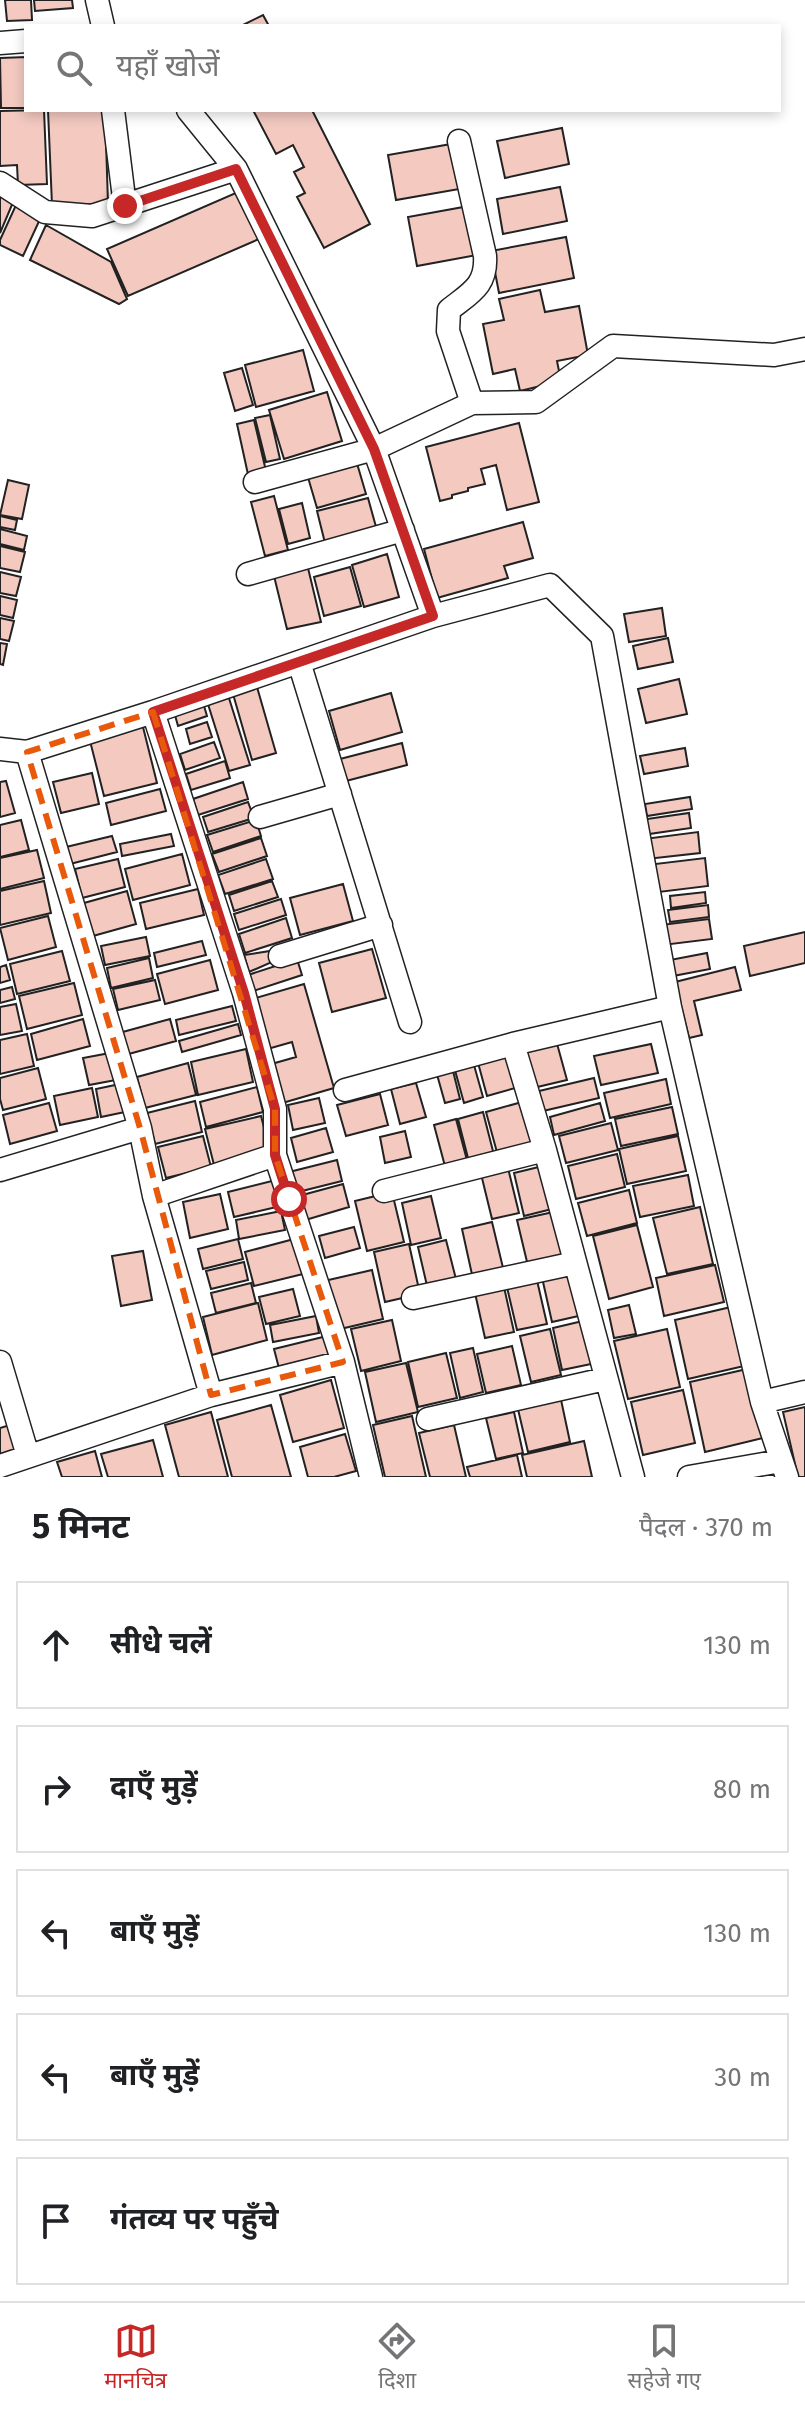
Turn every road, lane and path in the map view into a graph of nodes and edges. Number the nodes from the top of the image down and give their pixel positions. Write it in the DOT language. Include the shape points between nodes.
graph roads {
  1 [pos="97,0"];
  2 [pos="103,24"];
  3 [pos="24,41"];
  4 [pos="0,43"];
  5 [pos="113,112"];
  6 [pos="190,112"];
  7 [pos="459,141"];
  8 [pos="236,169"];
  9 [pos="0,183"];
  10 [pos="125,206"];
  11 [pos="805,349"];
  12 [pos="472,403"];
  13 [pos="374,449"];
  14 [pos="255,482"];
  15 [pos="403,530"];
  16 [pos="248,574"];
  17 [pos="433,616"];
  18 [pos="299,662"];
  19 [pos="153,712"];
  20 [pos="0,749"];
  21 [pos="27,752"];
  22 [pos="340,794"];
  23 [pos="260,817"];
  24 [pos="381,925"];
  25 [pos="280,956"];
  26 [pos="670,1007"];
  27 [pos="410,1022"];
  28 [pos="513,1044"];
  29 [pos="345,1090"];
  30 [pos="140,1128"];
  31 [pos="545,1150"];
  32 [pos="275,1155"];
  33 [pos="2,1163"];
  34 [pos="384,1191"];
  35 [pos="154,1196"];
  36 [pos="575,1263"];
  37 [pos="413,1298"];
  38 [pos="0,1362"];
  39 [pos="343,1362"];
  40 [pos="605,1379"];
  41 [pos="805,1392"];
  42 [pos="211,1395"];
  43 [pos="762,1402"];
  44 [pos="428,1419"];
  45 [pos="28,1456"];
  46 [pos="0,1466"];
  47 [pos="784,1469"];
  48 [pos="371,1477"];
  49 [pos="633,1477"];
  50 [pos="689,1477"];
  1 -- 2 [label="street"];
  3 -- 4 [label="street"];
  5 -- 10 [label="street"];
  6 -- 8 [label="street"];
  7 -- 12 [label="street" via="486,271 478,286 449,310 448,331"];
  8 -- 10 [label="street"];
  8 -- 13 [label="street"];
  9 -- 10 [label="street" via="45,212 92,216"];
  11 -- 12 [label="street" via="774,355 613,346 536,402"];
  12 -- 13 [label="street"];
  13 -- 14 [label="street"];
  13 -- 15 [label="street"];
  15 -- 16 [label="street"];
  15 -- 17 [label="street"];
  17 -- 18 [label="street"];
  17 -- 26 [label="street" via="550,585 602,636"];
  18 -- 19 [label="street"];
  18 -- 22 [label="street"];
  19 -- 21 [label="street"];
  19 -- 32 [label="street" via="244,993 275,1109"];
  20 -- 21 [label="street"];
  21 -- 30 [label="street"];
  22 -- 23 [label="street"];
  22 -- 24 [label="street"];
  24 -- 25 [label="street"];
  24 -- 27 [label="street"];
  26 -- 28 [label="street"];
  26 -- 43 [label="street"];
  28 -- 29 [label="street"];
  28 -- 31 [label="street"];
  30 -- 33 [label="street"];
  30 -- 35 [label="street"];
  31 -- 34 [label="street"];
  31 -- 36 [label="street"];
  32 -- 35 [label="street"];
  32 -- 39 [label="street"];
  35 -- 42 [label="street"];
  36 -- 37 [label="street"];
  36 -- 40 [label="street"];
  38 -- 45 [label="street"];
  39 -- 42 [label="street"];
  39 -- 48 [label="street"];
  40 -- 44 [label="street"];
  40 -- 49 [label="street"];
  41 -- 43 [label="street"];
  42 -- 45 [label="street"];
  43 -- 47 [label="street"];
  45 -- 46 [label="street"];
  47 -- 50 [label="street"];
}
